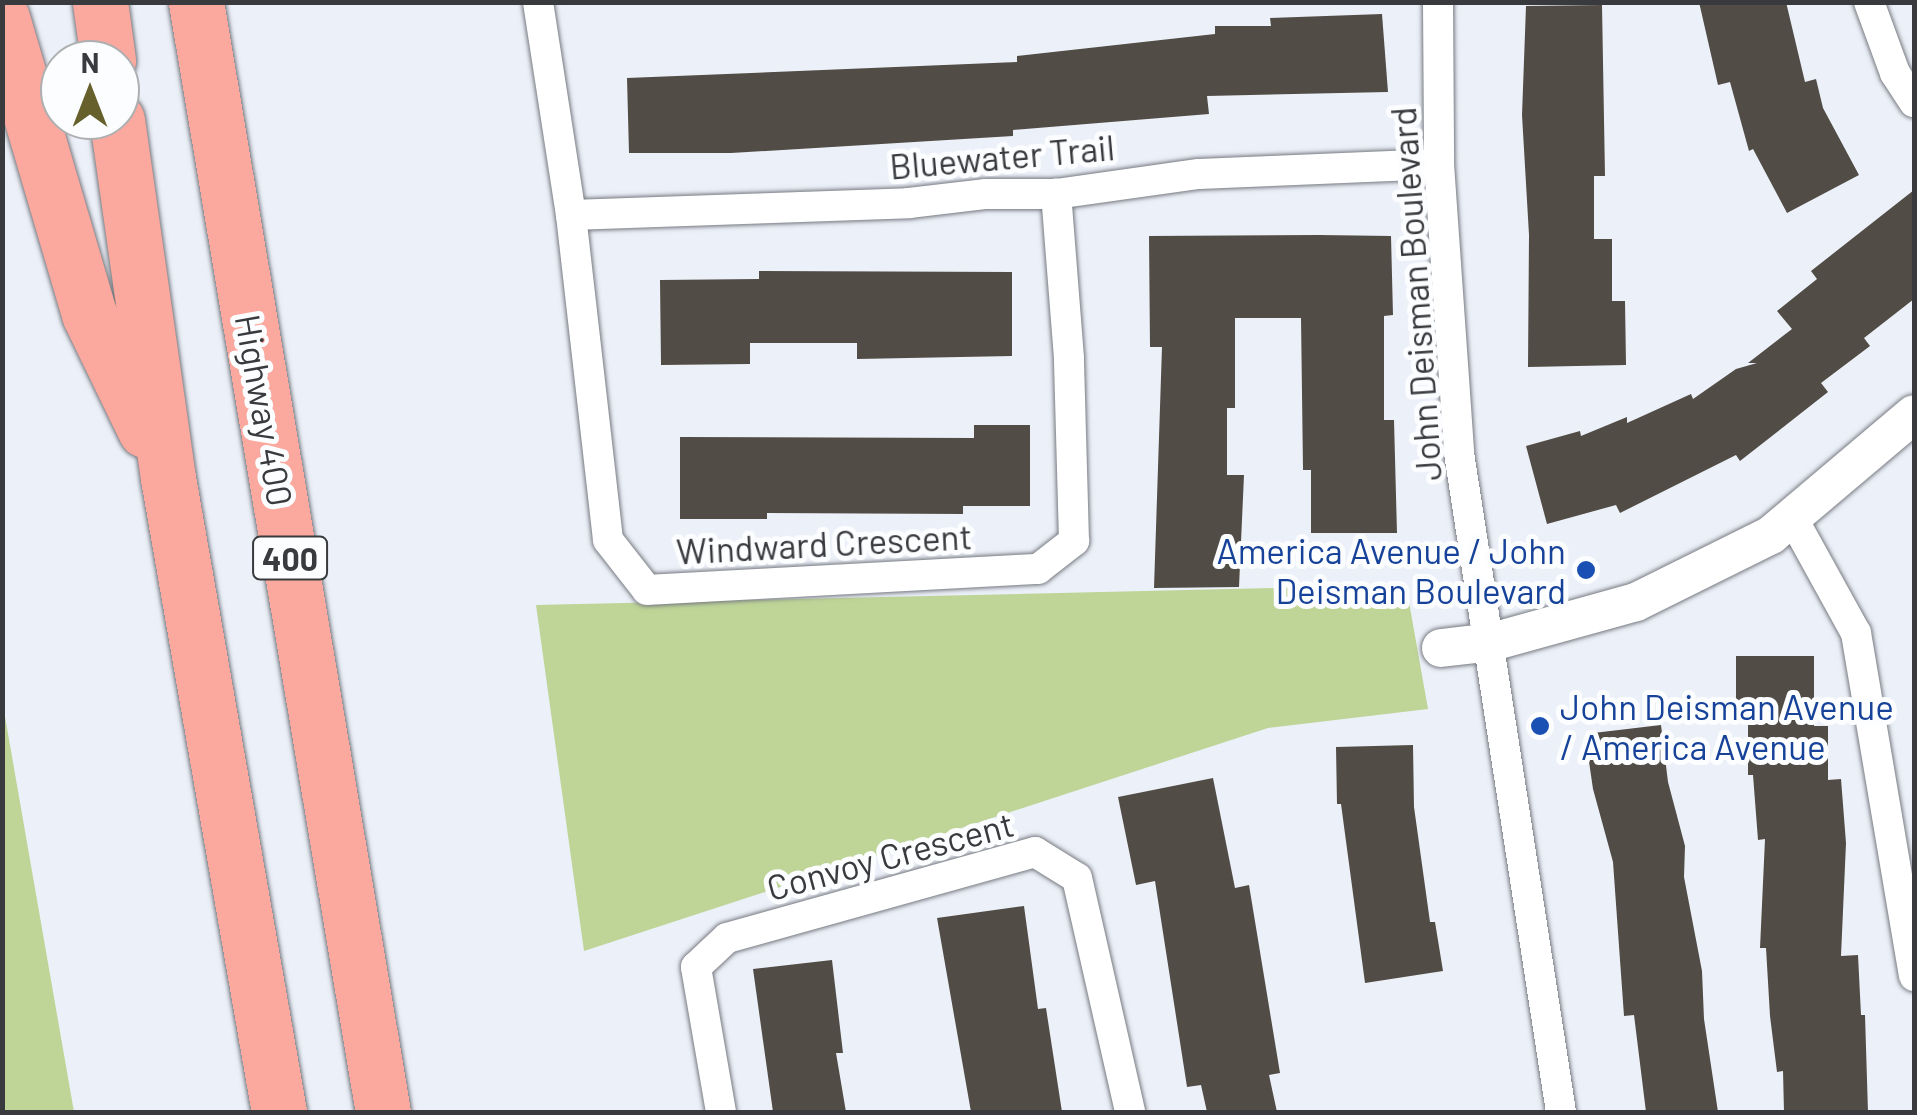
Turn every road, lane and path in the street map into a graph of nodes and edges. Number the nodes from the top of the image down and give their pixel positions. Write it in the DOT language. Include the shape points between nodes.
graph roads {
  1 [pos="100,2"];
  2 [pos="196,2"];
  3 [pos="538,2"];
  4 [pos="1438,2"];
  5 [pos="1869,2"];
  6 [pos="2,18"];
  7 [pos="105,40"];
  8 [pos="1914,102"];
  9 [pos="120,140"];
  10 [pos="1440,164"];
  11 [pos="1056,194"];
  12 [pos="571,214"];
  13 [pos="1914,414"];
  14 [pos="168,478"];
  15 [pos="1793,519"];
  16 [pos="1492,642"];
  17 [pos="1441,648"];
  18 [pos="1914,976"];
  19 [pos="279,1112"];
  20 [pos="384,1112"];
  21 [pos="722,1112"];
  22 [pos="1130,1112"];
  23 [pos="1561,1112"];
  1 -- 7 [label="highway"];
  2 -- 20 [label="highway, Highway 400 / 400"];
  3 -- 12 [label="street, Windward Crescent"];
  4 -- 10 [label="street, John Deisman Boulevard"];
  5 -- 8 [label="street" via="1895,73"];
  6 -- 14 [label="highway" via="89,314"];
  9 -- 14 [label="highway"];
  10 -- 11 [label="street, Bluewater Trail" via="1199,174"];
  10 -- 16 [label="street, John Deisman Boulevard" via="1459,453"];
  11 -- 12 [label="street, Bluewater Trail"];
  11 -- 12 [label="street, Windward Crescent" via="1074,541 1038,569 648,590 608,540"];
  13 -- 15 [label="street"];
  14 -- 19 [label="highway"];
  15 -- 16 [label="street" via="1636,602"];
  15 -- 18 [label="street" via="1856,633"];
  16 -- 17 [label="street"];
  16 -- 23 [label="street, John Deisman Boulevard"];
  21 -- 22 [label="street, Convoy Crescent" via="696,967 727,938 1035,852 1077,878"];
}
